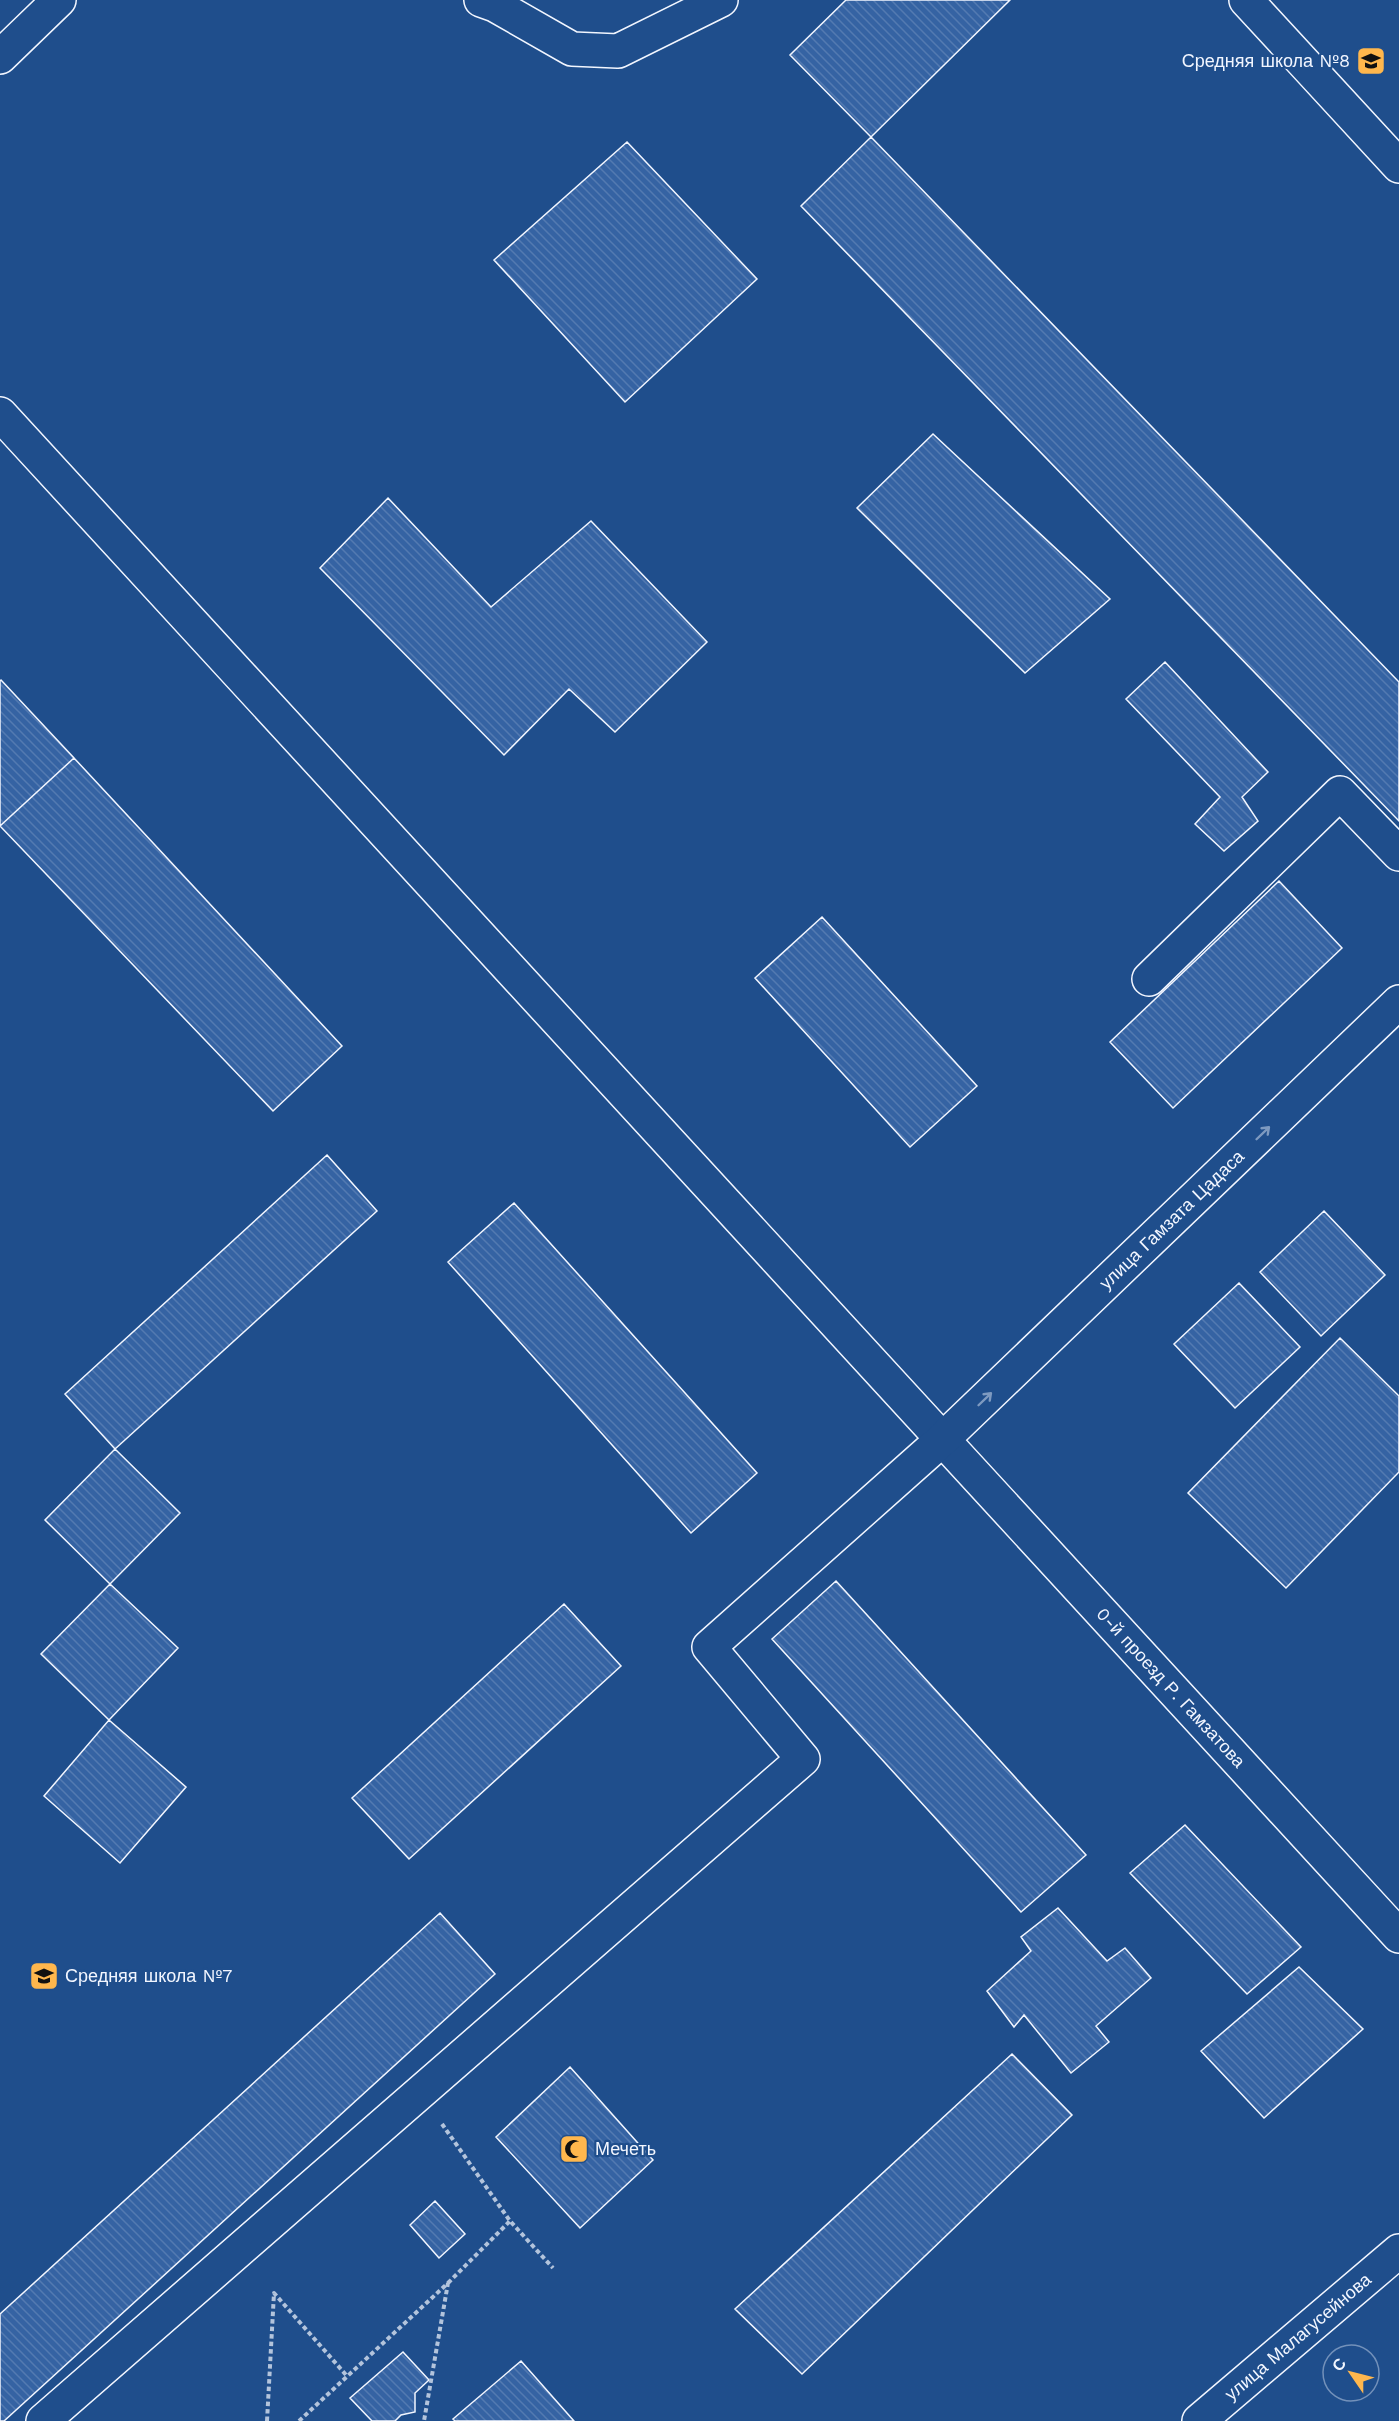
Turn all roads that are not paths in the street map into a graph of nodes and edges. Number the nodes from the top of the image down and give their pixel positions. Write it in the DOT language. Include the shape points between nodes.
graph roads {
  1 [pos="59,0"];
  2 [pos="481,0"];
  3 [pos="721,0"];
  4 [pos="1246,0"];
  5 [pos="0,57"];
  6 [pos="1399,166"];
  7 [pos="0,414"];
  8 [pos="1399,854"];
  9 [pos="1149,979"];
  10 [pos="1399,1002"];
  11 [pos="943,1439"];
  12 [pos="1399,1936"];
  13 [pos="1399,2251"];
  14 [pos="43,2421"];
  15 [pos="1199,2421"];
  1 -- 5 [label="street"];
  2 -- 3 [label="street" via="572,49 618,51"];
  4 -- 6 [label="street"];
  7 -- 11 [label="street, 0-й проезд Р. Гамзатова"];
  8 -- 9 [label="street" via="1340,793"];
  11 -- 10 [label="street, улица Гамзата Цадаса, one-way"];
  11 -- 12 [label="street, 0-й проезд Р. Гамзатова"];
  11 -- 14 [label="street, улица Гамзата Цадаса" via="709,1647 803,1759"];
  13 -- 15 [label="street, улица Малагусейнова"];
}
